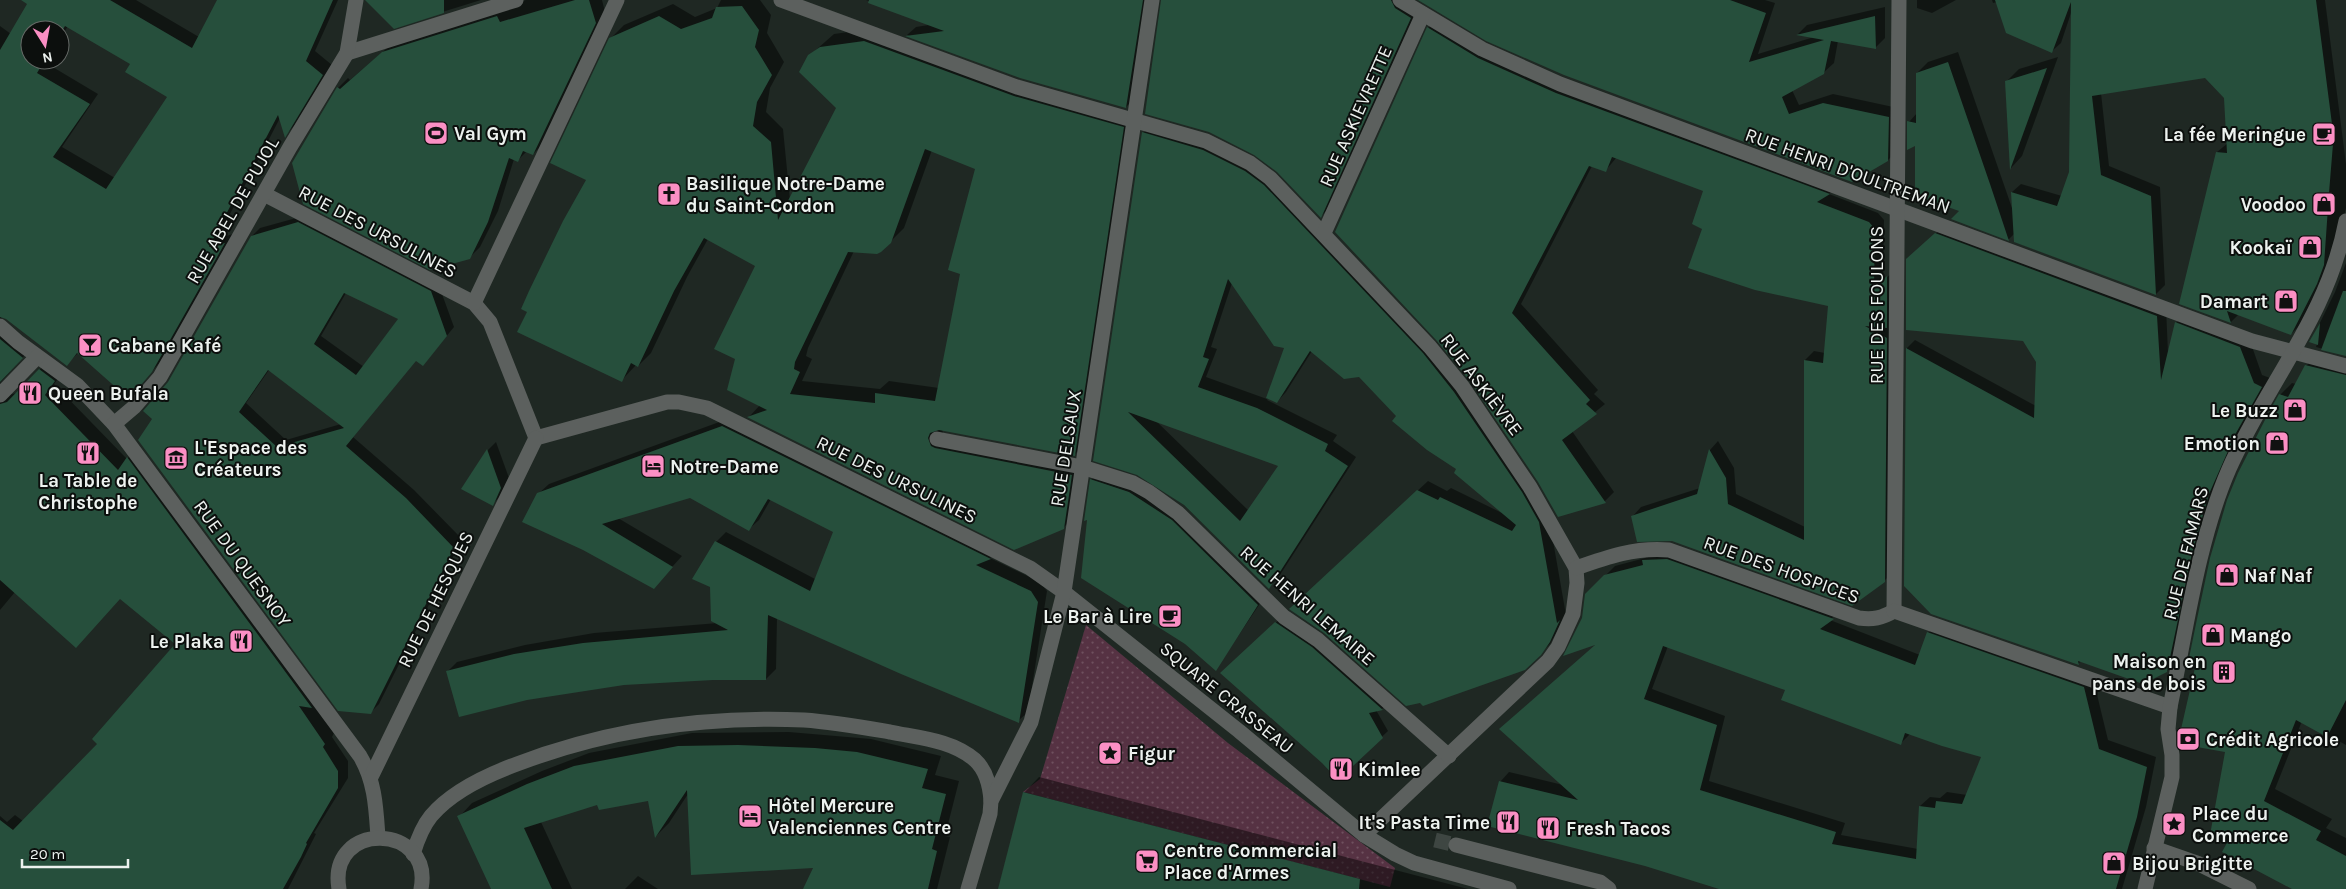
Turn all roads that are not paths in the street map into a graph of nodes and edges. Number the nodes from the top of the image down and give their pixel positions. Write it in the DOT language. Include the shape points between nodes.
graph roads {
  1 [pos="356,0"];
  2 [pos="516,0"];
  3 [pos="617,0"];
  4 [pos="781,0"];
  5 [pos="1152,0"];
  6 [pos="1400,0"];
  7 [pos="1899,0"];
  8 [pos="1423,14"];
  9 [pos="347,53"];
  10 [pos="1136,119"];
  11 [pos="264,194"];
  12 [pos="1897,209"];
  13 [pos="2346,221"];
  14 [pos="1324,233"];
  15 [pos="474,303"];
  16 [pos="0,326"];
  17 [pos="2294,353"];
  18 [pos="37,356"];
  19 [pos="2346,366"];
  20 [pos="0,395"];
  21 [pos="114,424"];
  22 [pos="536,438"];
  23 [pos="937,439"];
  24 [pos="1082,467"];
  25 [pos="1576,568"];
  26 [pos="1064,592"];
  27 [pos="1894,611"];
  28 [pos="2170,707"];
  29 [pos="1449,756"];
  30 [pos="371,777"];
  31 [pos="991,801"];
  32 [pos="1364,835"];
  33 [pos="378,837"];
  34 [pos="1456,845"];
  35 [pos="2154,848"];
  36 [pos="413,854"];
  37 [pos="339,889"];
  38 [pos="421,889"];
  39 [pos="968,889"];
  40 [pos="1508,889"];
  41 [pos="1609,889"];
  42 [pos="2144,889"];
  43 [pos="2249,889"];
  1 -- 9 [label="street, RUE ABEL DE PUJOL"];
  2 -- 9 [label="street"];
  3 -- 15 [label="street"];
  4 -- 10 [label="street, RUE ASKIÈVRE" via="1008,84"];
  5 -- 10 [label="street, RUE DELSAUX"];
  6 -- 8 [label="street, RUE HENRI D'OULTREMAN"];
  7 -- 12 [label="street, RUE DES FOULONS"];
  8 -- 12 [label="street, RUE HENRI D'OULTREMAN" via="1482,49 1560,84"];
  8 -- 14 [label="street, RUE ASKIEVRETTE"];
  9 -- 11 [label="street, RUE ABEL DE PUJOL"];
  10 -- 14 [label="street, RUE ASKIÈVRE" via="1206,141 1250,163 1270,178"];
  10 -- 24 [label="street, RUE DELSAUX"];
  11 -- 15 [label="street, RUE DES URSULINES"];
  11 -- 21 [label="street, RUE ABEL DE PUJOL" via="160,377"];
  12 -- 17 [label="street, RUE HENRI D'OULTREMAN" via="2252,341"];
  12 -- 27 [label="street, RUE DES FOULONS"];
  13 -- 17 [label="street, RUE DE FAMARS" via="2331,277 2312,322"];
  14 -- 25 [label="street, RUE ASKIÈVRE" via="1462,386 1526,479"];
  15 -- 22 [label="street" via="490,322"];
  16 -- 18 [label="street, RUE DU QUESNOY"];
  17 -- 19 [label="street, RUE HENRI D'OULTREMAN"];
  17 -- 28 [label="street, RUE DE FAMARS" via="2239,450 2220,492 2206,539"];
  18 -- 20 [label="street"];
  18 -- 21 [label="street, RUE DU QUESNOY" via="77,385"];
  21 -- 30 [label="street, RUE DU QUESNOY" via="354,746"];
  22 -- 26 [label="street, RUE DES URSULINES" via="667,402 707,408 1012,558"];
  22 -- 30 [label="street, RUE DE HESQUES"];
  23 -- 24 [label="street, RUE HENRI LEMAIRE"];
  24 -- 26 [label="street, RUE DELSAUX"];
  24 -- 29 [label="street, RUE HENRI LEMAIRE" via="1133,483 1164,503 1284,617 1318,640"];
  25 -- 27 [label="street, RUE DES HOSPICES" via="1637,550 1669,550 1859,618 1883,618"];
  25 -- 29 [label="street, RUE ASKIÈVRE" via="1574,614 1558,647 1548,661"];
  26 -- 31 [label="street, RUE DELSAUX" via="1031,722"];
  26 -- 32 [label="street, SQUARE CRASSEAU"];
  27 -- 28 [label="street"];
  28 -- 35 [label="street, RUE DE FAMARS" via="2168,729 2172,776"];
  29 -- 32 [label="street, RUE ASKIÈVRE"];
  30 -- 33 [label="street, RUE DU QUESNOY"];
  31 -- 36 [label="street" via="988,780 976,761 964,752 934,741 852,725 804,720 683,724 597,739 535,757 480,780 458,793 431,816"];
  31 -- 39 [label="street, RUE DELSAUX"];
  32 -- 40 [label="street, SQUARE CRASSEAU" via="1414,863"];
  33 -- 36 [label="street" via="400,842"];
  33 -- 37 [label="street" via="355,845 347,853 339,870"];
  34 -- 41 [label="street" via="1600,882"];
  35 -- 42 [label="street, RUE DE FAMARS"];
  35 -- 43 [label="street" via="2197,863"];
  36 -- 38 [label="street" via="421,869"];
}
